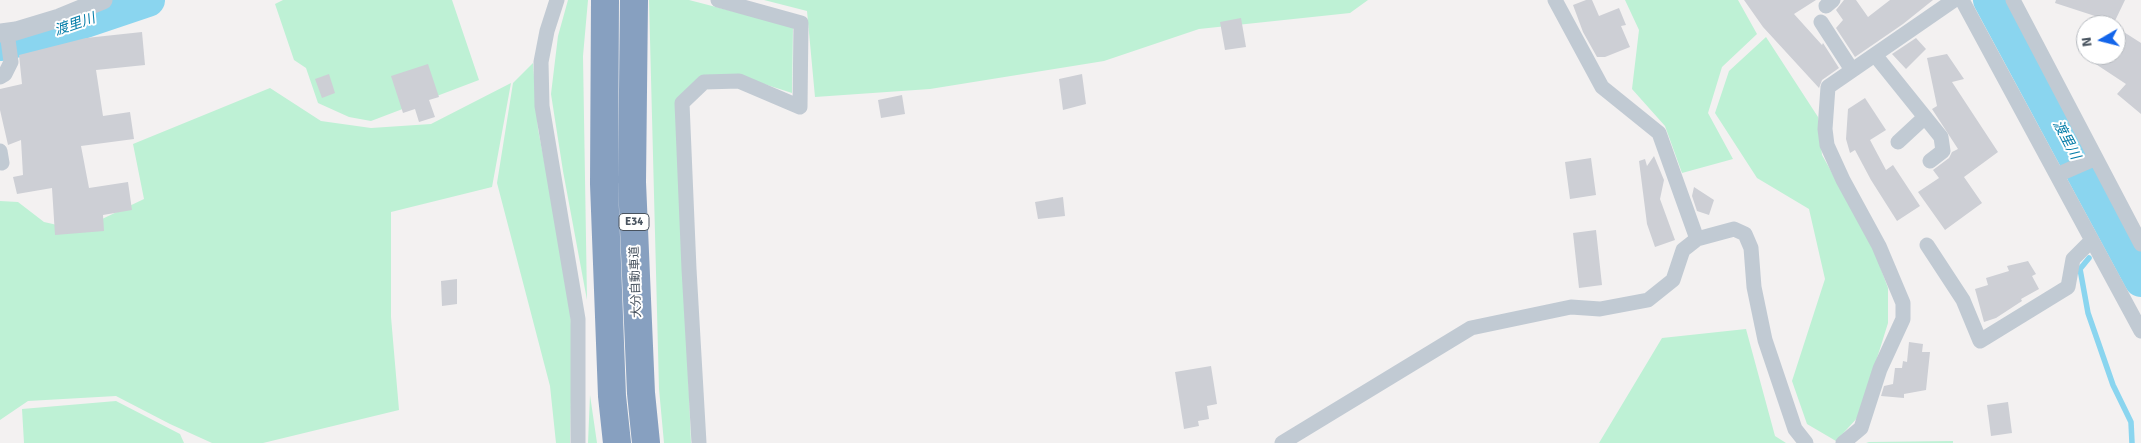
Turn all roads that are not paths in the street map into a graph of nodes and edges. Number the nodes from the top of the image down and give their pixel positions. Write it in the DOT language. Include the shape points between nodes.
graph roads {
  1 [pos="103,0"];
  2 [pos="557,0"];
  3 [pos="605,0"];
  4 [pos="634,0"];
  5 [pos="718,0"];
  6 [pos="1556,0"];
  7 [pos="1954,0"];
  8 [pos="1962,0"];
  9 [pos="2013,0"];
  10 [pos="1821,22"];
  11 [pos="5,33"];
  12 [pos="1875,55"];
  13 [pos="1852,70"];
  14 [pos="0,77"];
  15 [pos="1926,117"];
  16 [pos="1898,142"];
  17 [pos="2096,158"];
  18 [pos="1930,161"];
  19 [pos="2057,175"];
  20 [pos="1697,239"];
  21 [pos="2092,240"];
  22 [pos="2141,244"];
  23 [pos="1927,245"];
  24 [pos="2141,332"];
  25 [pos="578,443"];
  26 [pos="617,443"];
  27 [pos="646,443"];
  28 [pos="699,443"];
  29 [pos="1282,443"];
  30 [pos="1806,443"];
  31 [pos="1843,443"];
  1 -- 11 [label="street" via="59,18"];
  2 -- 25 [label="street" via="541,62 542,106 578,319"];
  3 -- 26 [label="highway, E34" via="604,184 612,396"];
  4 -- 27 [label="highway, 大分自動車道 / E34" via="632,182"];
  5 -- 28 [label="street" via="801,23 800,107 739,80 704,82 682,103"];
  6 -- 20 [label="street" via="1602,87 1659,133"];
  7 -- 12 [label="street"];
  8 -- 19 [label="street"];
  9 -- 17 [label="street"];
  10 -- 13 [label="street"];
  11 -- 14 [label="street" via="11,62"];
  12 -- 13 [label="street"];
  12 -- 15 [label="street"];
  13 -- 31 [label="street" via="1828,88 1827,145 1879,246 1903,303 1903,319 1880,369 1862,428"];
  15 -- 16 [label="street"];
  15 -- 18 [label="street" via="1941,137 1943,151"];
  17 -- 19 [label="street"];
  17 -- 22 [label="street"];
  19 -- 21 [label="street"];
  20 -- 29 [label="street" via="1683,250 1673,280 1648,300 1600,308 1571,307 1472,328"];
  20 -- 30 [label="street" via="1734,229 1745,234 1751,248 1754,287 1765,340 1795,429"];
  21 -- 23 [label="street" via="2073,259 2068,287 1980,341 1963,300"];
  21 -- 24 [label="street"];
}
